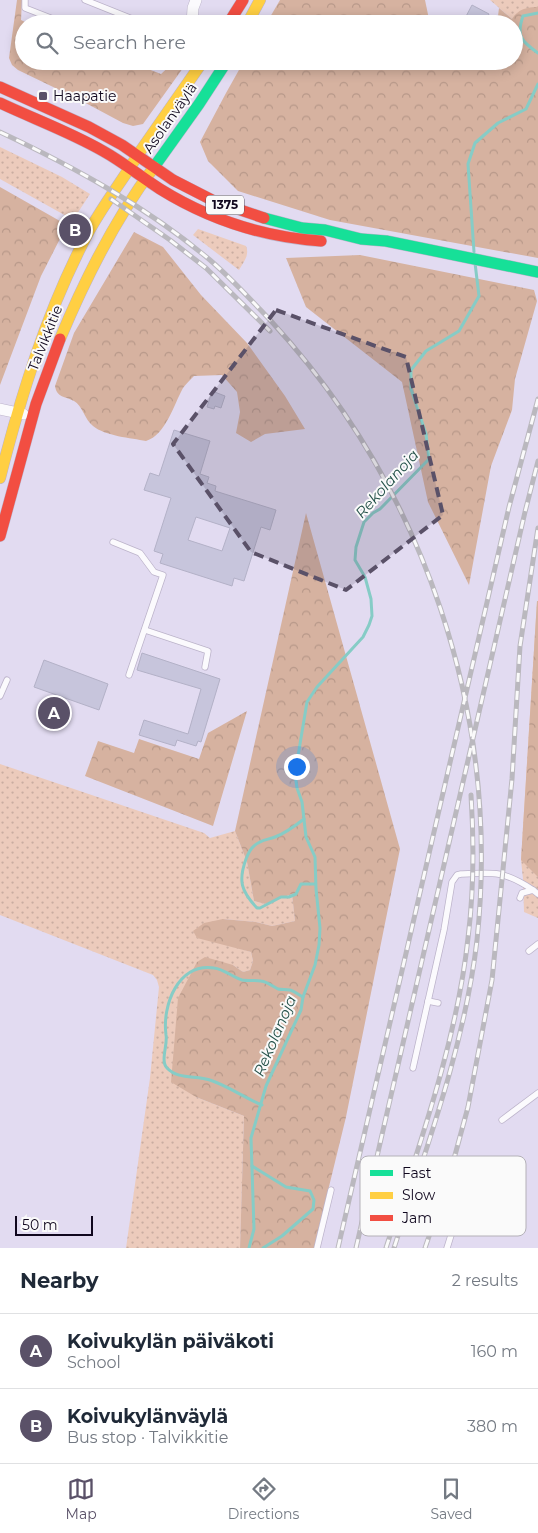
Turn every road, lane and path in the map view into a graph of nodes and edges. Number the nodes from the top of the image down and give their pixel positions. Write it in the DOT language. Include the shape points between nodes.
graph roads {
  1 [pos="25,0"];
  2 [pos="85,0"];
  3 [pos="196,0"];
  4 [pos="243,0"];
  5 [pos="260,0"];
  6 [pos="94,2"];
  7 [pos="43,15"];
  8 [pos="124,15"];
  9 [pos="193,15"];
  10 [pos="234,15"];
  11 [pos="252,15"];
  12 [pos="197,70"];
  13 [pos="220,70"];
  14 [pos="0,87"];
  15 [pos="0,104"];
  16 [pos="137,156"];
  17 [pos="154,167"];
  18 [pos="129,168"];
  19 [pos="145,179"];
  20 [pos="361,238"];
  21 [pos="538,272"];
  22 [pos="0,409"];
  23 [pos="18,412"];
  24 [pos="33,416"];
  25 [pos="0,478"];
  26 [pos="0,536"];
  27 [pos="113,542"];
  28 [pos="144,630"];
  29 [pos="204,667"];
  30 [pos="129,675"];
  31 [pos="7,680"];
  32 [pos="0,696"];
  33 [pos="536,892"];
  34 [pos="520,898"];
  35 [pos="538,944"];
  36 [pos="529,951"];
  37 [pos="428,1001"];
  38 [pos="438,1003"];
  39 [pos="413,1068"];
  40 [pos="538,1093"];
  41 [pos="502,1120"];
  42 [pos="331,1190"];
  43 [pos="451,1236"];
  44 [pos="317,1248"];
  45 [pos="447,1248"];
  1 -- 7 [label="lane" via="25,8"];
  2 -- 6 [label="lane"];
  3 -- 9 [label="street"];
  4 -- 10 [label="main road"];
  5 -- 11 [label="main road"];
  6 -- 8 [label="lane"];
  12 -- 16 [label="main road, Asolanväylä"];
  13 -- 17 [label="main road, Asolanväylä"];
  14 -- 16 [label="main road, 1375" via="88,127"];
  15 -- 18 [label="main road" via="75,137"];
  16 -- 17 [label="main road, 1375"];
  16 -- 18 [label="main road, Talvikkitie"];
  17 -- 19 [label="main road, Talvikkitie"];
  17 -- 20 [label="main road, 1375" via="214,201 254,216"];
  18 -- 19 [label="main road"];
  18 -- 23 [label="main road, Talvikkitie" via="88,233 60,291"];
  19 -- 20 [label="main road" via="192,208 259,232 302,240"];
  19 -- 24 [label="main road, Talvikkitie" via="111,233 81,291"];
  20 -- 21 [label="main road, 1375"];
  22 -- 23 [label="street"];
  23 -- 24 [label="street"];
  23 -- 25 [label="main road, Talvikkitie"];
  24 -- 26 [label="main road, Talvikkitie"];
  27 -- 28 [label="lane" via="140,553 154,572 163,575"];
  28 -- 29 [label="lane" via="208,651"];
  28 -- 30 [label="lane"];
  31 -- 32 [label="lane"];
  33 -- 34 [label="lane" via="522,894"];
  33 -- 37 [label="lane" via="503,874 457,875 452,882"];
  35 -- 36 [label="lane"];
  37 -- 38 [label="lane"];
  37 -- 39 [label="lane"];
  40 -- 41 [label="lane"];
  42 -- 44 [label="lane"];
  43 -- 45 [label="lane"];
}
